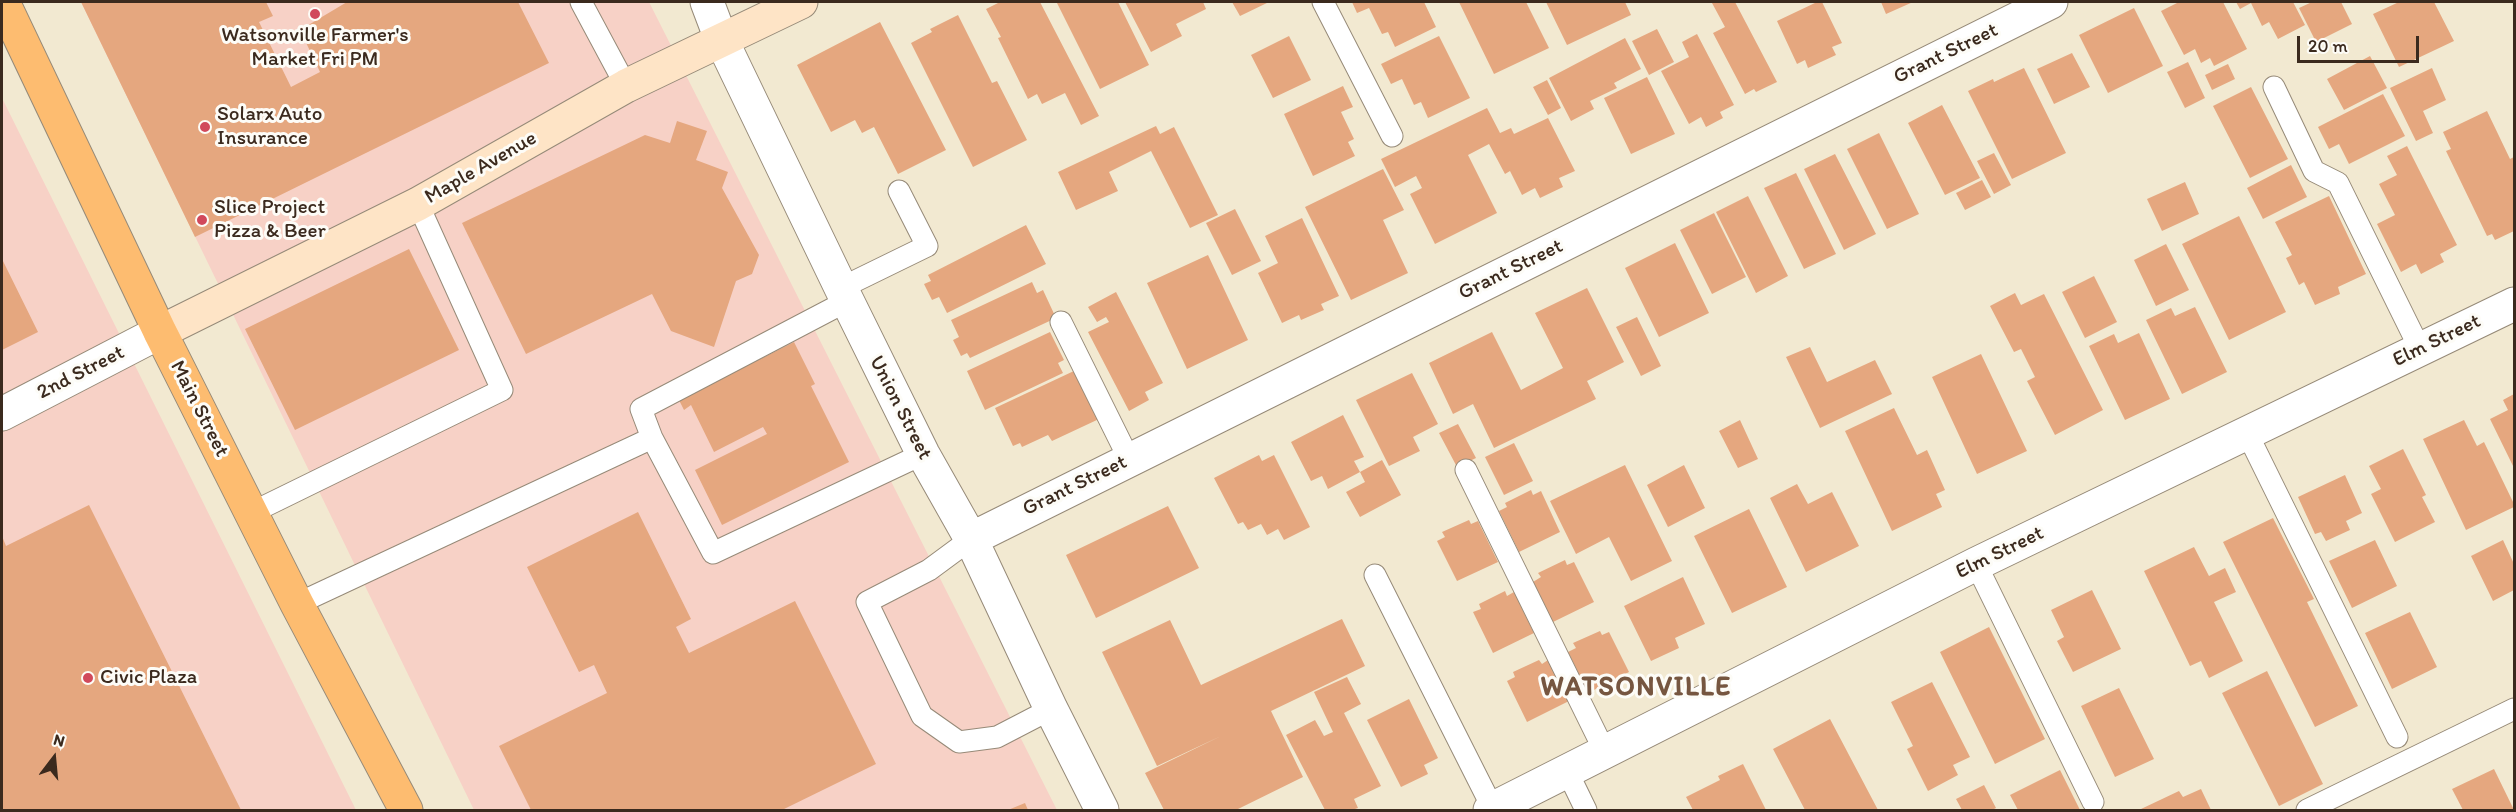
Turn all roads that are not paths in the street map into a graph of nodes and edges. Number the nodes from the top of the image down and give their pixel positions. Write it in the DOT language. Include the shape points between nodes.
graph roads {
  1 [pos="3,2"];
  2 [pos="581,2"];
  3 [pos="707,2"];
  4 [pos="801,2"];
  5 [pos="1323,2"];
  6 [pos="2051,2"];
  7 [pos="721,39"];
  8 [pos="626,86"];
  9 [pos="2274,87"];
  10 [pos="1392,136"];
  11 [pos="899,191"];
  12 [pos="418,204"];
  13 [pos="844,295"];
  14 [pos="2514,304"];
  15 [pos="1060,322"];
  16 [pos="160,332"];
  17 [pos="2420,350"];
  18 [pos="2,414"];
  19 [pos="2247,433"];
  20 [pos="652,438"];
  21 [pos="923,454"];
  22 [pos="1129,459"];
  23 [pos="1466,470"];
  24 [pos="251,513"];
  25 [pos="971,539"];
  26 [pos="1976,564"];
  27 [pos="1375,575"];
  28 [pos="297,604"];
  29 [pos="1051,709"];
  30 [pos="2514,709"];
  31 [pos="2397,737"];
  32 [pos="1605,752"];
  33 [pos="1567,771"];
  34 [pos="2093,802"];
  35 [pos="406,810"];
  36 [pos="1102,810"];
  37 [pos="1492,810"];
  38 [pos="1586,810"];
  39 [pos="2307,810"];
  1 -- 16 [label="main road, Main Street"];
  2 -- 8 [label="lane"];
  3 -- 7 [label="street, Union Street"];
  4 -- 7 [label="street, Maple Avenue"];
  5 -- 10 [label="lane"];
  6 -- 22 [label="street, Grant Street"];
  7 -- 8 [label="street, Maple Avenue"];
  7 -- 13 [label="street, Union Street"];
  8 -- 12 [label="street, Maple Avenue"];
  9 -- 17 [label="lane" via="2314,171 2338,183"];
  11 -- 13 [label="lane" via="927,246"];
  12 -- 16 [label="street, Maple Avenue"];
  12 -- 24 [label="lane" via="502,390"];
  13 -- 20 [label="lane" via="640,409"];
  13 -- 21 [label="street, Union Street"];
  14 -- 17 [label="street, Elm Street"];
  15 -- 22 [label="lane"];
  16 -- 18 [label="street, 2nd Street"];
  16 -- 24 [label="main road, Main Street"];
  17 -- 19 [label="street, Elm Street"];
  19 -- 26 [label="street, Elm Street"];
  19 -- 31 [label="lane"];
  20 -- 21 [label="lane" via="713,553"];
  20 -- 28 [label="lane"];
  21 -- 25 [label="street, Union Street"];
  22 -- 25 [label="street, Grant Street"];
  23 -- 32 [label="lane"];
  24 -- 28 [label="main road, Main Street"];
  25 -- 29 [label="street, Union Street"];
  25 -- 29 [label="lane" via="929,570 867,602 922,716 958,742 997,737"];
  26 -- 32 [label="street, Elm Street"];
  26 -- 34 [label="lane"];
  27 -- 37 [label="lane"];
  28 -- 35 [label="main road, Main Street"];
  29 -- 36 [label="street, Union Street"];
  30 -- 39 [label="lane"];
  32 -- 33 [label="street, Elm Street"];
  33 -- 37 [label="street, Elm Street"];
  33 -- 38 [label="lane"];
}
